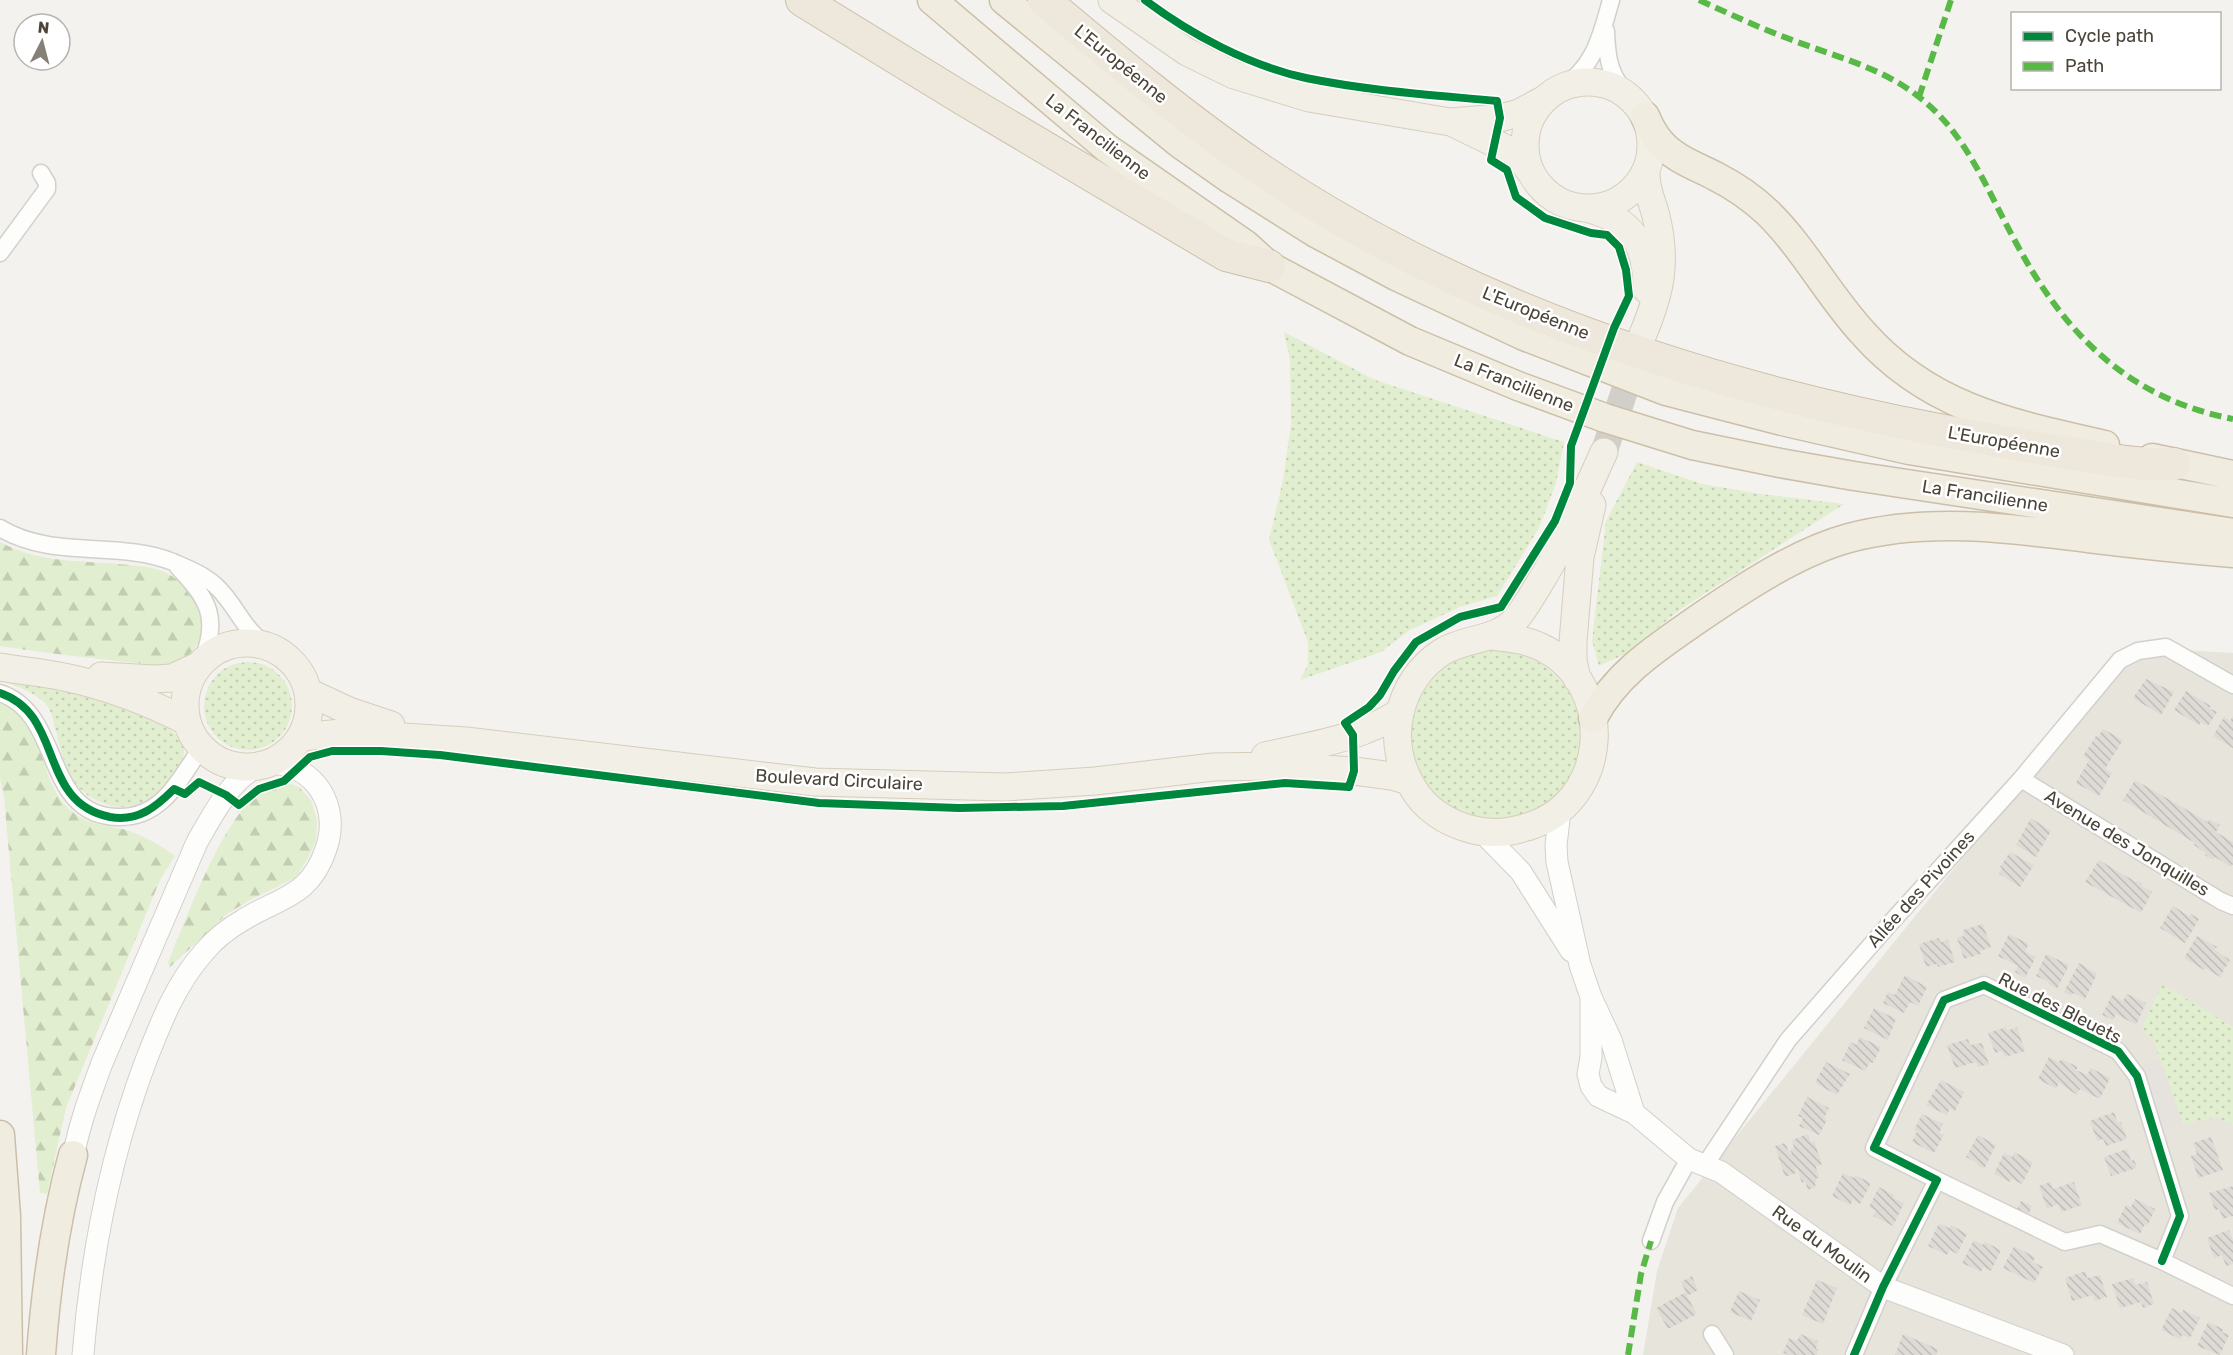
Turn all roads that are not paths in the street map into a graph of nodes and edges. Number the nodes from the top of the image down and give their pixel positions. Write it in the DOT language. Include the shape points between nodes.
graph roads {
  1 [pos="802,0"];
  2 [pos="932,0"];
  3 [pos="1004,0"];
  4 [pos="1044,0"];
  5 [pos="1112,0"];
  6 [pos="1611,0"];
  7 [pos="1605,21"];
  8 [pos="1551,94"];
  9 [pos="1639,108"];
  10 [pos="1450,122"];
  11 [pos="1646,171"];
  12 [pos="42,173"];
  13 [pos="1534,178"];
  14 [pos="1584,208"];
  15 [pos="0,253"];
  16 [pos="1269,266"];
  17 [pos="2174,464"];
  18 [pos="2233,475"];
  19 [pos="2233,503"];
  20 [pos="0,528"];
  21 [pos="2233,533"];
  22 [pos="2233,554"];
  23 [pos="173,562"];
  24 [pos="1492,636"];
  25 [pos="271,647"];
  26 [pos="200,663"];
  27 [pos="0,668"];
  28 [pos="64,677"];
  29 [pos="1577,679"];
  30 [pos="2233,685"];
  31 [pos="308,692"];
  32 [pos="0,693"];
  33 [pos="1400,712"];
  34 [pos="1593,718"];
  35 [pos="186,720"];
  36 [pos="301,737"];
  37 [pos="466,741"];
  38 [pos="201,747"];
  39 [pos="264,765"];
  40 [pos="1213,767"];
  41 [pos="2021,779"];
  42 [pos="1409,781"];
  43 [pos="1560,812"];
  44 [pos="1483,833"];
  45 [pos="2233,906"];
  46 [pos="1580,965"];
  47 [pos="1591,997"];
  48 [pos="1634,1113"];
  49 [pos="0,1135"];
  50 [pos="73,1155"];
  51 [pos="1697,1162"];
  52 [pos="1937,1180"];
  53 [pos="1651,1241"];
  54 [pos="2162,1261"];
  55 [pos="1883,1287"];
  56 [pos="2233,1296"];
  57 [pos="1712,1335"];
  58 [pos="8,1355"];
  59 [pos="41,1355"];
  60 [pos="50,1355"];
  61 [pos="83,1355"];
  62 [pos="1725,1355"];
  63 [pos="1854,1355"];
  64 [pos="2063,1355"];
  1 -- 16 [label="highway" via="1226,255"];
  2 -- 16 [label="highway, La Francilienne" via="1108,149 1246,245"];
  3 -- 19 [label="highway, La Francilienne" via="1179,143 1230,179 1314,232 1524,336 1666,391 1782,422 1909,450"];
  4 -- 17 [label="highway, L'Européenne" via="1160,97 1256,167 1377,239 1533,313 1641,354 1830,407 2021,446 2150,465"];
  5 -- 10 [label="main road" via="1187,52 1234,75 1310,98"];
  6 -- 7 [label="street"];
  7 -- 8 [label="street" via="1582,72"];
  7 -- 9 [label="street" via="1607,57 1618,85"];
  8 -- 9 [label="main road" via="1577,82 1597,82 1616,87"];
  8 -- 10 [label="main road" via="1520,113"];
  8 -- 13 [label="main road" via="1532,115 1526,129 1526,159"];
  9 -- 11 [label="main road" via="1651,135"];
  9 -- 17 [label="highway" via="1656,137 1673,154 1717,177 1767,212 1863,334 1907,375 1951,401 1998,419"];
  10 -- 13 [label="main road" via="1517,154"];
  11 -- 14 [label="main road" via="1636,187 1621,199"];
  11 -- 14 [label="main road" via="1662,251 1657,302 1644,334 1647,271 1642,248 1622,224 1605,213"];
  12 -- 15 [label="street" via="47,189"];
  13 -- 14 [label="main road" via="1547,193"];
  16 -- 21 [label="highway, La Francilienne" via="1410,340 1507,382 1692,445 1854,476"];
  17 -- 18 [label="highway"];
  20 -- 23 [label="street" via="40,544 130,550"];
  22 -- 34 [label="highway" via="1963,525 1910,527 1849,538 1755,581 1659,646 1624,675"];
  23 -- 25 [label="street" via="216,586 253,635"];
  23 -- 26 [label="street" via="209,611 211,634"];
  24 -- 29 [label="main road" via="1541,647"];
  24 -- 29 [label="main road" via="1515,620 1554,560 1604,452 1580,557 1573,642"];
  24 -- 33 [label="main road" via="1466,641 1442,652 1422,669 1407,691"];
  25 -- 26 [label="main road" via="238,643 225,646"];
  25 -- 31 [label="main road" via="295,665"];
  26 -- 28 [label="main road" via="172,678"];
  26 -- 35 [label="main road" via="186,692"];
  27 -- 28 [label="main road"];
  28 -- 35 [label="main road" via="135,697"];
  29 -- 34 [label="main road"];
  30 -- 41 [label="street, Allée des Pivoines" via="2166,647 2138,651 2120,660"];
  31 -- 36 [label="main road" via="310,707"];
  31 -- 37 [label="main road, Boulevard Circulaire" via="389,725"];
  32 -- 38 [label="street" via="18,701 32,714 63,782 75,801 94,813 134,818 149,811 174,789"];
  33 -- 40 [label="main road, Boulevard Circulaire" via="1353,735"];
  33 -- 42 [label="main road" via="1399,751"];
  34 -- 43 [label="main road" via="1592,759 1584,779"];
  35 -- 38 [label="main road"];
  36 -- 37 [label="main road, Boulevard Circulaire" via="341,733"];
  36 -- 39 [label="main road" via="291,749"];
  37 -- 40 [label="main road, Boulevard Circulaire" via="814,782 909,786 1095,781"];
  38 -- 39 [label="main road" via="218,760 237,767"];
  39 -- 50 [label="street" via="239,779 197,842 102,1063"];
  39 -- 61 [label="street" via="295,768 312,778 329,809 327,848 304,887 224,933 206,949 173,993 115,1154 95,1252"];
  40 -- 42 [label="main road, Boulevard Circulaire" via="1330,769"];
  41 -- 45 [label="street, Avenue des Jonquilles"];
  41 -- 51 [label="street, Allée des Pivoines" via="1788,1040"];
  42 -- 44 [label="main road" via="1433,811 1456,825"];
  43 -- 44 [label="main road" via="1508,833"];
  43 -- 46 [label="street, Rue du Moulin" via="1557,862"];
  44 -- 46 [label="street, Rue du Moulin" via="1521,872"];
  46 -- 47 [label="street, Rue du Moulin"];
  47 -- 48 [label="street, Rue du Moulin" via="1611,1040"];
  47 -- 48 [label="street, Rue du Moulin" via="1590,1086 1598,1096"];
  48 -- 51 [label="street, Rue du Moulin"];
  49 -- 58 [label="highway" via="6,1216"];
  50 -- 59 [label="highway" via="52,1242"];
  50 -- 60 [label="street"];
  51 -- 53 [label="street, Allée des Pivoines" via="1665,1202"];
  51 -- 55 [label="street, Rue du Moulin" via="1721,1172"];
  52 -- 54 [label="street" via="2065,1242 2100,1234"];
  52 -- 54 [label="street, Rue des Bleuets" via="1874,1148 1944,1000 1984,985 2118,1051 2137,1076 2180,1216"];
  52 -- 55 [label="street"];
  54 -- 56 [label="street"];
  55 -- 63 [label="street"];
  55 -- 64 [label="street, Rue du Moulin"];
  57 -- 62 [label="street"];
}
